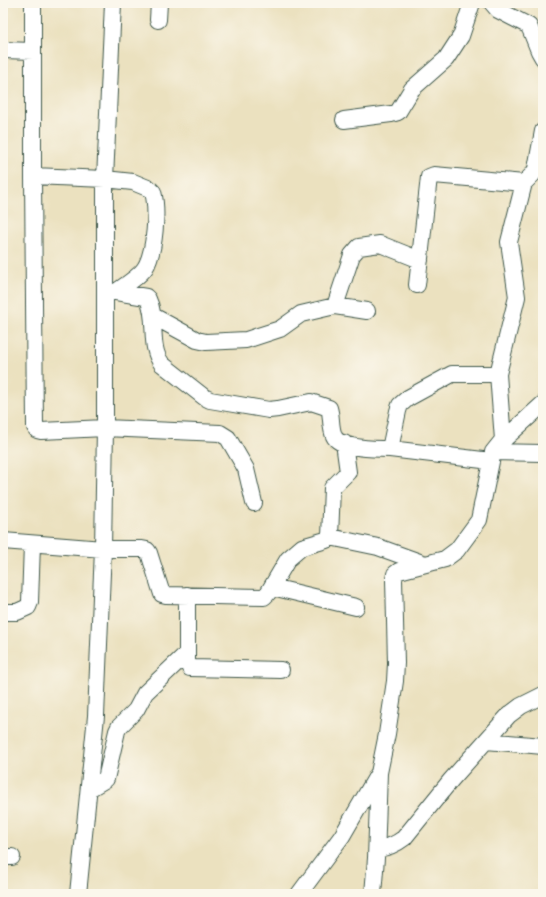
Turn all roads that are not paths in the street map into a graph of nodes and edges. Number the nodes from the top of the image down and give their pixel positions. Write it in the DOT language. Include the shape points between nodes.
graph roads {
  1 [pos="33,3"];
  2 [pos="113,3"];
  3 [pos="159,3"];
  4 [pos="472,3"];
  5 [pos="492,3"];
  6 [pos="158,20"];
  7 [pos="3,50"];
  8 [pos="33,51"];
  9 [pos="543,58"];
  10 [pos="344,120"];
  11 [pos="543,131"];
  12 [pos="32,176"];
  13 [pos="105,179"];
  14 [pos="524,183"];
  15 [pos="420,260"];
  16 [pos="417,286"];
  17 [pos="111,292"];
  18 [pos="335,306"];
  19 [pos="367,311"];
  20 [pos="153,316"];
  21 [pos="498,374"];
  22 [pos="543,404"];
  23 [pos="105,428"];
  24 [pos="344,443"];
  25 [pos="390,449"];
  26 [pos="496,451"];
  27 [pos="543,453"];
  28 [pos="254,503"];
  29 [pos="330,537"];
  30 [pos="3,541"];
  31 [pos="32,544"];
  32 [pos="103,549"];
  33 [pos="425,564"];
  34 [pos="272,587"];
  35 [pos="187,595"];
  36 [pos="356,607"];
  37 [pos="3,612"];
  38 [pos="186,653"];
  39 [pos="281,670"];
  40 [pos="543,695"];
  41 [pos="486,741"];
  42 [pos="543,746"];
  43 [pos="379,773"];
  44 [pos="89,789"];
  45 [pos="376,849"];
  46 [pos="78,894"];
  47 [pos="299,894"];
  48 [pos="373,894"];
  1 -- 8 [label="street"];
  2 -- 13 [label="street"];
  3 -- 6 [label="street"];
  4 -- 10 [label="street" via="459,40 443,62 412,90 398,112"];
  5 -- 9 [label="street" via="498,10 529,26"];
  7 -- 8 [label="street"];
  8 -- 12 [label="street"];
  11 -- 14 [label="street" via="536,169"];
  12 -- 13 [label="street"];
  12 -- 23 [label="street" via="36,427 41,431"];
  13 -- 17 [label="street"];
  13 -- 17 [label="street" via="138,183 150,189 154,196 155,235 146,264 142,271"];
  14 -- 15 [label="street" via="434,175 429,177"];
  14 -- 21 [label="street" via="509,242 517,297"];
  15 -- 16 [label="street"];
  15 -- 18 [label="street" via="380,244 359,247 352,255"];
  17 -- 20 [label="street" via="146,297"];
  17 -- 23 [label="street"];
  18 -- 19 [label="street"];
  18 -- 20 [label="street" via="301,314 280,329 243,341 200,341"];
  20 -- 24 [label="street" via="158,359 204,397 273,410 313,402 328,408 334,437"];
  21 -- 25 [label="street" via="452,374 408,398 400,405"];
  21 -- 26 [label="street"];
  22 -- 26 [label="street"];
  23 -- 28 [label="street" via="224,434 246,469"];
  23 -- 32 [label="street"];
  24 -- 25 [label="street" via="364,449"];
  24 -- 29 [label="street" via="348,472 332,488"];
  25 -- 26 [label="street"];
  26 -- 27 [label="street"];
  26 -- 33 [label="street" via="476,526 453,554 445,559"];
  29 -- 33 [label="street" via="378,547"];
  29 -- 34 [label="street" via="299,549 286,561"];
  30 -- 31 [label="street"];
  31 -- 32 [label="street"];
  31 -- 37 [label="street" via="28,607 17,612"];
  32 -- 35 [label="street" via="147,550 162,594"];
  32 -- 44 [label="street" via="96,716"];
  33 -- 43 [label="street" via="395,574 395,681"];
  34 -- 35 [label="street" via="264,597"];
  34 -- 36 [label="street"];
  35 -- 38 [label="street"];
  38 -- 39 [label="street" via="190,668 194,669"];
  38 -- 44 [label="street" via="145,693 136,710 119,727 106,779"];
  40 -- 41 [label="street" via="509,715"];
  41 -- 42 [label="street"];
  41 -- 45 [label="street" via="404,838 391,846"];
  43 -- 45 [label="street"];
  43 -- 47 [label="street" via="342,836"];
  44 -- 46 [label="street"];
  45 -- 48 [label="street"];
}
